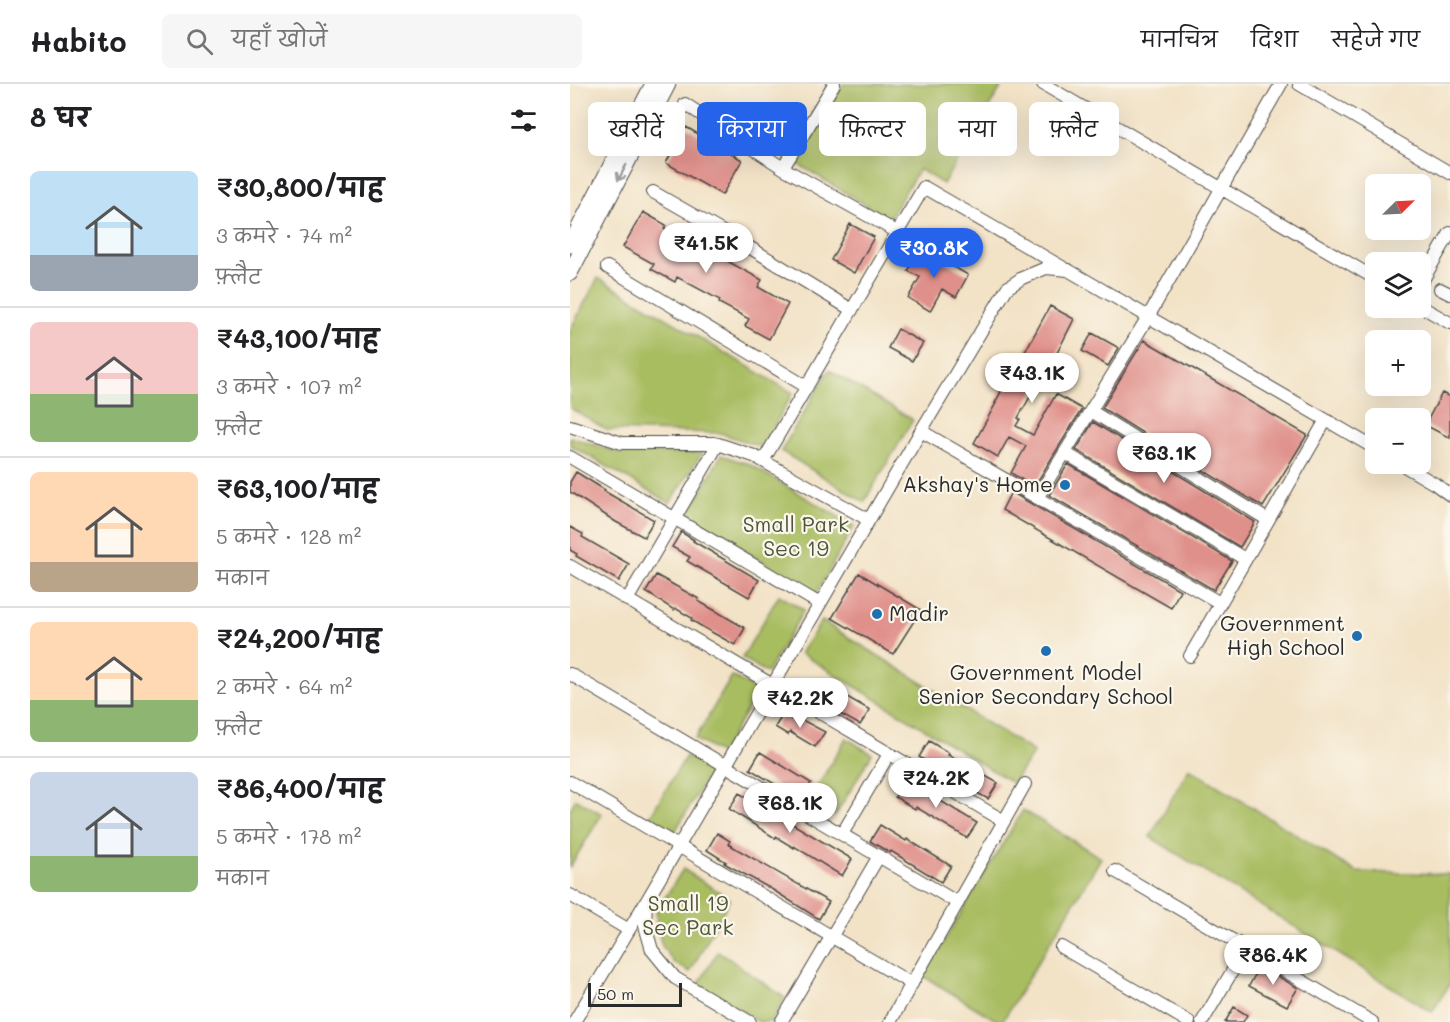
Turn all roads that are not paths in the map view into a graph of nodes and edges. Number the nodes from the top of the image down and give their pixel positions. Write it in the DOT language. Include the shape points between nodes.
graph roads {
  1 [pos="653,84"];
  2 [pos="668,84"];
  3 [pos="834,84"];
  4 [pos="1043,84"];
  5 [pos="1281,84"];
  6 [pos="1299,84"];
  7 [pos="685,104"];
  8 [pos="783,168"];
  9 [pos="1450,173"];
  10 [pos="1221,189"];
  11 [pos="654,192"];
  12 [pos="897,232"];
  13 [pos="1450,233"];
  14 [pos="570,245"];
  15 [pos="1431,266"];
  16 [pos="607,267"];
  17 [pos="1068,270"];
  18 [pos="570,273"];
  19 [pos="1365,273"];
  20 [pos="852,310"];
  21 [pos="1431,312"];
  22 [pos="1148,317"];
  23 [pos="1450,323"];
  24 [pos="807,387"];
  25 [pos="1090,411"];
  26 [pos="1326,420"];
  27 [pos="570,426"];
  28 [pos="921,431"];
  29 [pos="1365,443"];
  30 [pos="718,444"];
  31 [pos="1065,453"];
  32 [pos="570,457"];
  33 [pos="763,461"];
  34 [pos="1418,474"];
  35 [pos="1450,495"];
  36 [pos="1037,498"];
  37 [pos="674,519"];
  38 [pos="869,520"];
  39 [pos="1268,520"];
  40 [pos="1245,559"];
  41 [pos="570,566"];
  42 [pos="627,600"];
  43 [pos="1220,603"];
  44 [pos="820,604"];
  45 [pos="1190,656"];
  46 [pos="570,674"];
  47 [pos="772,686"];
  48 [pos="889,754"];
  49 [pos="726,765"];
  50 [pos="570,782"];
  51 [pos="1025,784"];
  52 [pos="1004,821"];
  53 [pos="842,834"];
  54 [pos="678,847"];
  55 [pos="879,856"];
  56 [pos="1115,871"];
  57 [pos="570,894"];
  58 [pos="646,902"];
  59 [pos="958,903"];
  60 [pos="629,930"];
  61 [pos="831,937"];
  62 [pos="1061,947"];
  63 [pos="1246,948"];
  64 [pos="912,984"];
  65 [pos="575,1013"];
  66 [pos="750,1022"];
  67 [pos="781,1022"];
  68 [pos="890,1022"];
  69 [pos="1190,1022"];
  70 [pos="1202,1022"];
  71 [pos="1371,1022"];
  1 -- 14 [label="main road"];
  2 -- 18 [label="main road, one-way"];
  3 -- 8 [label="street"];
  4 -- 10 [label="street"];
  5 -- 10 [label="street"];
  6 -- 9 [label="street"];
  7 -- 8 [label="street"];
  8 -- 12 [label="street"];
  10 -- 19 [label="street"];
  10 -- 22 [label="street"];
  11 -- 20 [label="street"];
  12 -- 17 [label="street" via="924,187"];
  12 -- 20 [label="street"];
  13 -- 15 [label="street"];
  16 -- 24 [label="street"];
  17 -- 22 [label="street"];
  17 -- 28 [label="street" via="1046,268 1007,288"];
  20 -- 24 [label="street"];
  21 -- 23 [label="street"];
  22 -- 25 [label="street"];
  22 -- 26 [label="street"];
  24 -- 33 [label="street"];
  25 -- 31 [label="street"];
  25 -- 39 [label="street"];
  26 -- 29 [label="street"];
  26 -- 39 [label="street"];
  27 -- 30 [label="street" via="622,443"];
  28 -- 36 [label="street"];
  28 -- 38 [label="street"];
  30 -- 33 [label="street"];
  30 -- 37 [label="street"];
  31 -- 36 [label="street"];
  31 -- 40 [label="street"];
  32 -- 37 [label="street"];
  33 -- 38 [label="street"];
  34 -- 35 [label="street"];
  36 -- 43 [label="street"];
  37 -- 42 [label="street"];
  37 -- 44 [label="street"];
  38 -- 44 [label="street"];
  39 -- 40 [label="street"];
  40 -- 43 [label="street"];
  41 -- 42 [label="street"];
  42 -- 47 [label="street"];
  43 -- 45 [label="street"];
  44 -- 47 [label="street"];
  46 -- 49 [label="street"];
  47 -- 48 [label="street"];
  47 -- 49 [label="street"];
  48 -- 52 [label="street"];
  48 -- 53 [label="street"];
  49 -- 53 [label="street"];
  49 -- 54 [label="street"];
  50 -- 54 [label="street"];
  51 -- 52 [label="street"];
  52 -- 59 [label="street"];
  53 -- 55 [label="street"];
  54 -- 58 [label="street"];
  54 -- 61 [label="street"];
  55 -- 59 [label="street"];
  55 -- 61 [label="street"];
  56 -- 63 [label="street"];
  57 -- 60 [label="street"];
  58 -- 60 [label="street"];
  58 -- 66 [label="street" via="645,926 652,950 675,978"];
  59 -- 64 [label="street"];
  60 -- 65 [label="street"];
  61 -- 64 [label="street"];
  61 -- 67 [label="street"];
  62 -- 69 [label="street"];
  63 -- 70 [label="street"];
  63 -- 71 [label="street"];
  64 -- 68 [label="street"];
}
